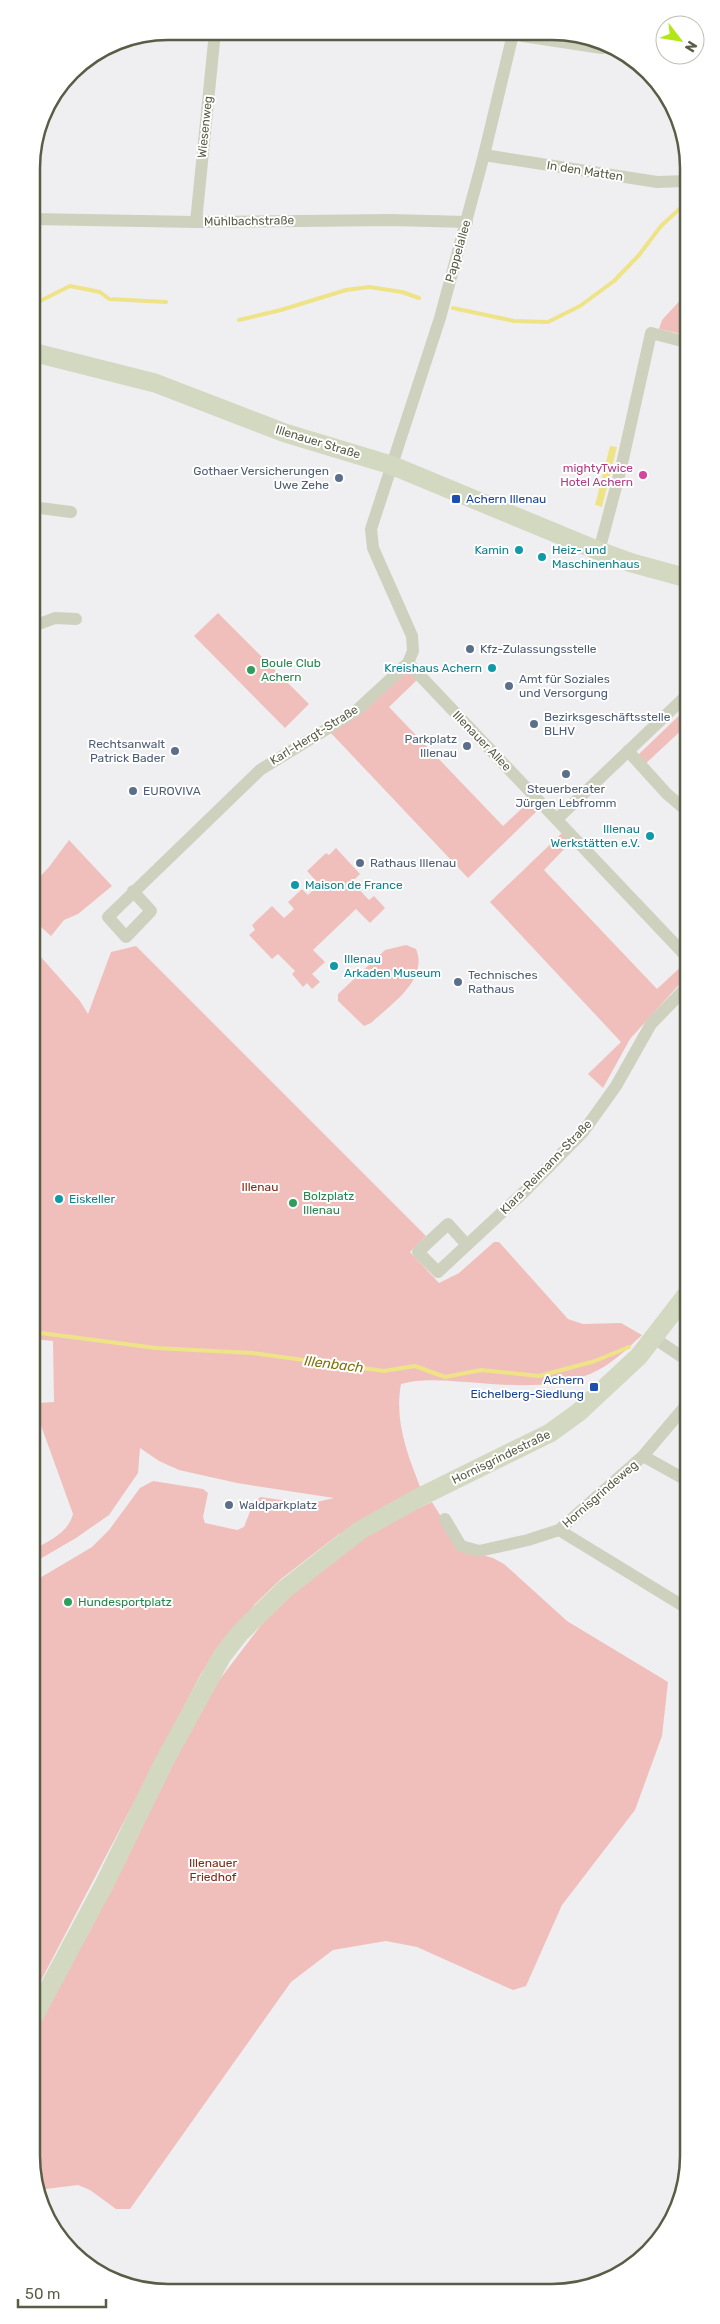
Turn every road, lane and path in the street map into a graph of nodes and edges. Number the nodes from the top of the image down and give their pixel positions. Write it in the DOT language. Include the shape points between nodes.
graph roads {
  1 [pos="214,40"];
  2 [pos="512,40"];
  3 [pos="484,155"];
  4 [pos="680,181"];
  5 [pos="40,219"];
  6 [pos="196,222"];
  7 [pos="466,222"];
  8 [pos="680,340"];
  9 [pos="40,354"];
  10 [pos="391,464"];
  11 [pos="40,508"];
  12 [pos="71,512"];
  13 [pos="598,550"];
  14 [pos="680,576"];
  15 [pos="76,619"];
  16 [pos="40,624"];
  17 [pos="408,663"];
  18 [pos="680,702"];
  19 [pos="628,751"];
  20 [pos="680,805"];
  21 [pos="557,819"];
  22 [pos="133,891"];
  23 [pos="680,949"];
  24 [pos="680,994"];
  25 [pos="467,1245"];
  26 [pos="680,1304"];
  27 [pos="654,1338"];
  28 [pos="680,1355"];
  29 [pos="680,1413"];
  30 [pos="644,1456"];
  31 [pos="680,1476"];
  32 [pos="445,1519"];
  33 [pos="559,1530"];
  34 [pos="680,1604"];
  35 [pos="40,2005"];
  1 -- 6 [label="street, Wiesenweg"];
  2 -- 3 [label="street, Pappelallee"];
  3 -- 4 [label="street, In den Matten" via="657,182"];
  3 -- 7 [label="street, Pappelallee"];
  5 -- 6 [label="street, Mühlbachstraße"];
  6 -- 7 [label="street, Mühlbachstraße"];
  7 -- 10 [label="street, Pappelallee" via="440,318"];
  8 -- 13 [label="street" via="651,333 615,493"];
  9 -- 10 [label="main road, Illenauer Straße" via="155,382 285,433"];
  10 -- 13 [label="main road, Illenauer Straße"];
  10 -- 17 [label="street" via="371,529 376,555 412,636 413,651"];
  11 -- 12 [label="street"];
  13 -- 14 [label="main road, Illenauer Straße"];
  15 -- 16 [label="street" via="55,618"];
  17 -- 21 [label="street, Illenauer Allee"];
  17 -- 22 [label="street, Karl-Hergt-Straße" via="356,711 260,770"];
  18 -- 19 [label="street"];
  19 -- 20 [label="street"];
  19 -- 21 [label="street"];
  21 -- 23 [label="street, Illenauer Allee"];
  24 -- 25 [label="street, Klara-Reimann-Straße" via="652,1024 616,1086 583,1132"];
  26 -- 27 [label="main road, Hornisgrindestraße"];
  27 -- 28 [label="street"];
  27 -- 35 [label="main road, Hornisgrindestraße" via="593,1402 550,1433 359,1531 285,1589 240,1633 222,1656 164,1762"];
  29 -- 30 [label="street, Hornisgrindeweg"];
  30 -- 31 [label="street"];
  30 -- 33 [label="street, Hornisgrindeweg"];
  32 -- 33 [label="street, Hornisgrindeweg" via="461,1546 479,1551"];
  33 -- 34 [label="street"];
}
